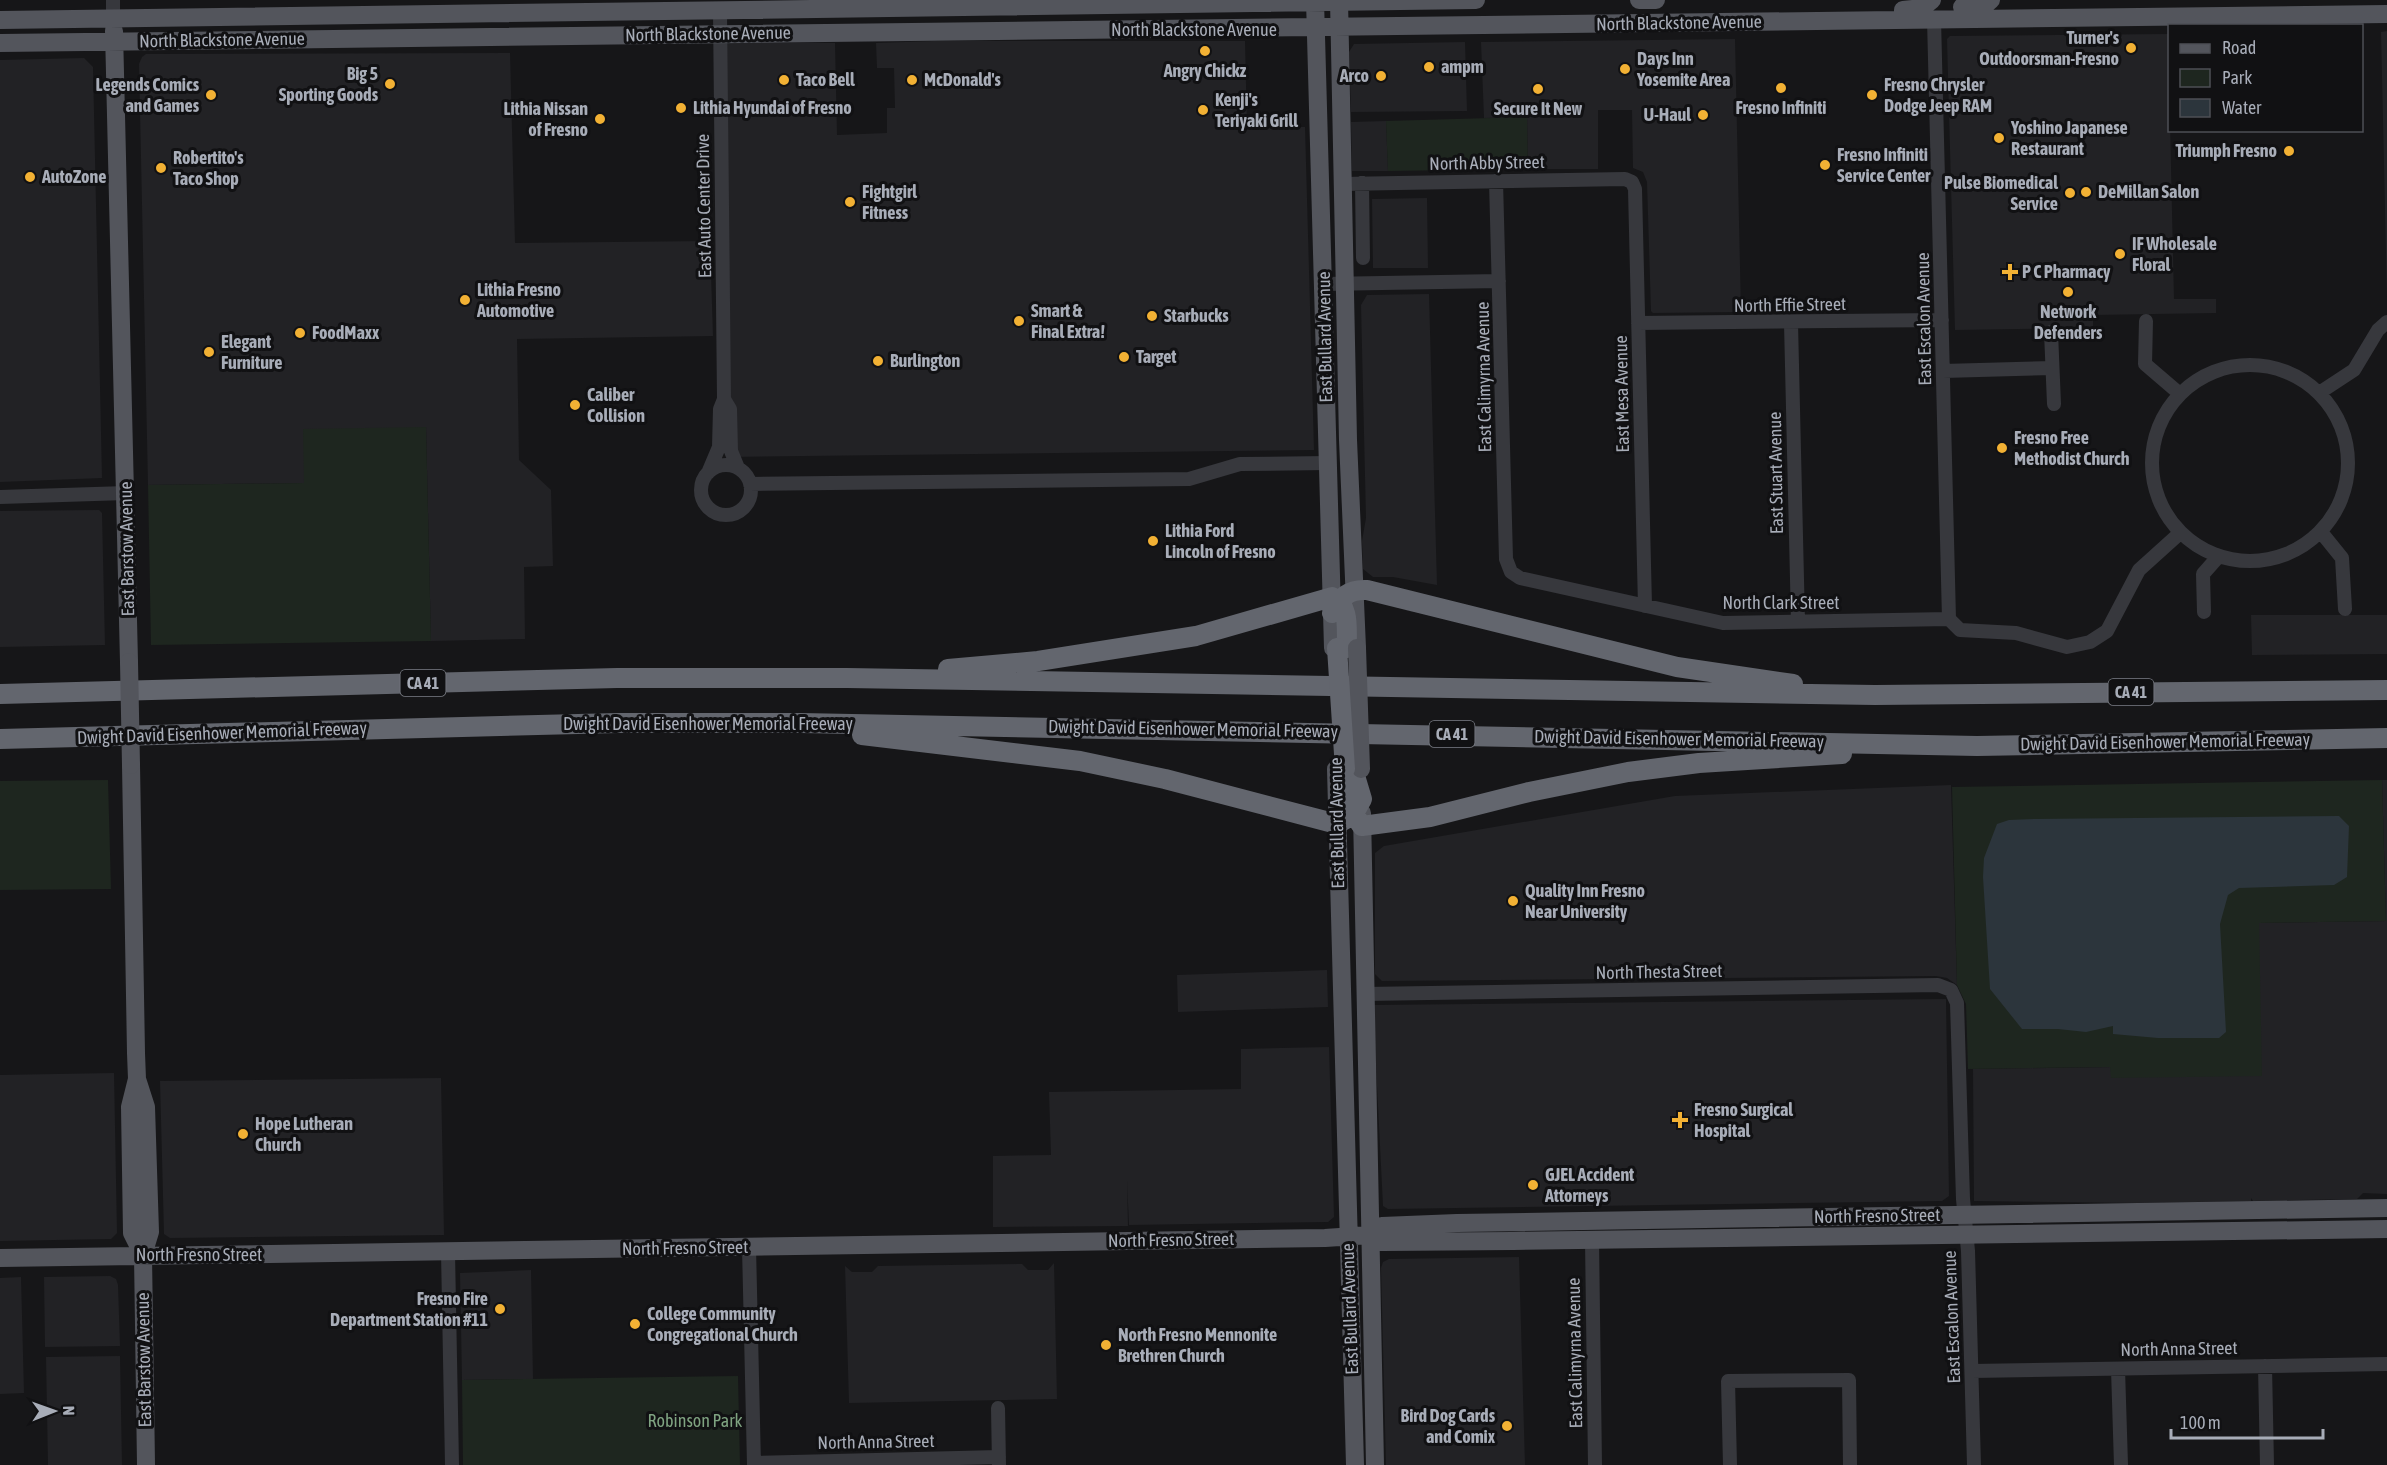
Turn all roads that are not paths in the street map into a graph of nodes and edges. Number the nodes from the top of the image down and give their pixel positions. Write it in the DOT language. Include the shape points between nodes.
graph roads {
  1 [pos="113,0"];
  2 [pos="1316,0"];
  3 [pos="1476,0"];
  4 [pos="1639,0"];
  5 [pos="1656,0"];
  6 [pos="1932,0"];
  7 [pos="1991,0"];
  8 [pos="1339,1"];
  9 [pos="1204,2"];
  10 [pos="1046,7"];
  11 [pos="720,12"];
  12 [pos="2387,14"];
  13 [pos="113,19"];
  14 [pos="1934,19"];
  15 [pos="0,20"];
  16 [pos="1837,21"];
  17 [pos="1339,28"];
  18 [pos="1317,29"];
  19 [pos="1059,30"];
  20 [pos="957,31"];
  21 [pos="720,34"];
  22 [pos="115,41"];
  23 [pos="0,43"];
  24 [pos="1496,181"];
  25 [pos="1632,182"];
  26 [pos="1362,183"];
  27 [pos="1342,184"];
  28 [pos="1363,258"];
  29 [pos="1499,281"];
  30 [pos="1344,283"];
  31 [pos="1324,284"];
  32 [pos="1942,320"];
  33 [pos="2146,321"];
  34 [pos="2387,322"];
  35 [pos="1638,323"];
  36 [pos="1791,323"];
  37 [pos="2051,332"];
  38 [pos="2052,368"];
  39 [pos="1943,371"];
  40 [pos="2319,393"];
  41 [pos="2180,394"];
  42 [pos="724,399"];
  43 [pos="2054,404"];
  44 [pos="1328,463"];
  45 [pos="738,468"];
  46 [pos="708,473"];
  47 [pos="750,484"];
  48 [pos="126,493"];
  49 [pos="0,497"];
  50 [pos="2180,532"];
  51 [pos="2321,532"];
  52 [pos="2218,556"];
  53 [pos="1511,572"];
  54 [pos="1338,605"];
  55 [pos="1645,606"];
  56 [pos="2345,609"];
  57 [pos="2204,612"];
  58 [pos="1949,619"];
  59 [pos="1798,622"];
  60 [pos="1344,648"];
  61 [pos="847,678"];
  62 [pos="2387,690"];
  63 [pos="0,694"];
  64 [pos="1875,695"];
  65 [pos="801,723"];
  66 [pos="2387,738"];
  67 [pos="0,739"];
  68 [pos="1977,746"];
  69 [pos="1349,769"];
  70 [pos="1354,816"];
  71 [pos="1951,990"];
  72 [pos="1365,994"];
  73 [pos="2382,1208"];
  74 [pos="1964,1215"];
  75 [pos="1700,1219"];
  76 [pos="2387,1229"];
  77 [pos="2258,1231"];
  78 [pos="1967,1234"];
  79 [pos="1370,1235"];
  80 [pos="1348,1236"];
  81 [pos="1592,1240"];
  82 [pos="749,1247"];
  83 [pos="448,1252"];
  84 [pos="143,1255"];
  85 [pos="0,1258"];
  86 [pos="2387,1364"];
  87 [pos="2265,1366"];
  88 [pos="2118,1369"];
  89 [pos="1972,1371"];
  90 [pos="998,1408"];
  91 [pos="999,1461"];
  92 [pos="754,1464"];
  93 [pos="146,1465"];
  94 [pos="452,1465"];
  95 [pos="1355,1465"];
  96 [pos="1375,1465"];
  97 [pos="1595,1465"];
  98 [pos="1730,1465"];
  99 [pos="1850,1465"];
  100 [pos="1974,1465"];
  101 [pos="2121,1465"];
  102 [pos="2267,1465"];
  1 -- 13 [label="street"];
  2 -- 8 [label="main road, North Blackstone Avenue"];
  2 -- 9 [label="main road, North Blackstone Avenue"];
  2 -- 18 [label="main road, East Bullard Avenue"];
  3 -- 8 [label="main road, North Blackstone Avenue"];
  4 -- 5 [label="main road, North Blackstone Avenue"];
  6 -- 16 [label="main road" via="1918,9 1866,10"];
  7 -- 14 [label="main road" via="1984,6 1944,9"];
  8 -- 17 [label="main road, East Bullard Avenue"];
  9 -- 10 [label="main road, North Blackstone Avenue"];
  9 -- 19 [label="main road" via="1134,16 1074,18"];
  10 -- 11 [label="main road, North Blackstone Avenue"];
  10 -- 20 [label="main road" via="1044,14 1035,19 970,21"];
  11 -- 13 [label="main road, North Blackstone Avenue"];
  11 -- 21 [label="street, East Auto Center Drive"];
  12 -- 14 [label="main road, North Blackstone Avenue"];
  13 -- 15 [label="main road, North Blackstone Avenue"];
  13 -- 22 [label="main road, East Barstow Avenue"];
  14 -- 16 [label="main road, North Blackstone Avenue"];
  14 -- 32 [label="street, East Escalon Avenue"];
  16 -- 17 [label="main road, North Blackstone Avenue"];
  17 -- 18 [label="main road, North Blackstone Avenue"];
  17 -- 27 [label="main road, East Bullard Avenue"];
  18 -- 19 [label="main road, North Blackstone Avenue"];
  18 -- 31 [label="main road, East Bullard Avenue"];
  19 -- 20 [label="main road, North Blackstone Avenue"];
  20 -- 21 [label="main road, North Blackstone Avenue"];
  21 -- 22 [label="main road, North Blackstone Avenue"];
  21 -- 42 [label="street, East Auto Center Drive"];
  22 -- 23 [label="main road, North Blackstone Avenue"];
  22 -- 48 [label="main road, East Barstow Avenue"];
  24 -- 25 [label="street, North Abby Street"];
  24 -- 26 [label="street, North Abby Street"];
  24 -- 29 [label="street, East Calimyrna Avenue"];
  25 -- 35 [label="street, East Mesa Avenue"];
  26 -- 27 [label="street, North Abby Street"];
  26 -- 28 [label="street"];
  27 -- 30 [label="main road, East Bullard Avenue"];
  29 -- 30 [label="street"];
  29 -- 53 [label="street, East Calimyrna Avenue" via="1506,559"];
  30 -- 31 [label="street"];
  30 -- 54 [label="main road, East Bullard Avenue"];
  31 -- 44 [label="main road, East Bullard Avenue"];
  32 -- 36 [label="street, North Effie Street"];
  32 -- 39 [label="street, East Escalon Avenue"];
  33 -- 41 [label="street" via="2145,364"];
  34 -- 40 [label="street" via="2354,370"];
  35 -- 36 [label="street, North Effie Street"];
  35 -- 55 [label="street, East Mesa Avenue"];
  36 -- 59 [label="street, East Stuart Avenue"];
  37 -- 38 [label="street"];
  38 -- 39 [label="street"];
  38 -- 43 [label="street"];
  39 -- 58 [label="street, East Escalon Avenue"];
  40 -- 41 [label="street" via="2287,372 2249,365 2212,372"];
  40 -- 51 [label="street" via="2342,429 2348,462 2343,494"];
  41 -- 50 [label="street" via="2159,426 2152,463 2159,501"];
  42 -- 45 [label="street, East Auto Center Drive" via="730,409 731,451"];
  42 -- 46 [label="street, East Auto Center Drive" via="719,447"];
  44 -- 47 [label="street" via="1240,464 1189,479"];
  44 -- 54 [label="main road, East Bullard Avenue"];
  45 -- 46 [label="street" via="723,465"];
  45 -- 47 [label="street"];
  46 -- 47 [label="street" via="702,485 704,500 721,514 729,515 743,508 750,495"];
  48 -- 49 [label="street"];
  48 -- 84 [label="main road, East Barstow Avenue, bridge" via="137,1079 147,1107 150,1232"];
  50 -- 52 [label="street" via="2198,547"];
  50 -- 58 [label="street" via="2139,570 2107,631 2090,642 2067,646 2016,633 1960,630"];
  51 -- 52 [label="street" via="2284,556 2240,561"];
  51 -- 56 [label="street" via="2342,558"];
  52 -- 57 [label="street" via="2204,574"];
  53 -- 55 [label="street, North Clark Street" via="1520,578"];
  54 -- 60 [label="highway"];
  54 -- 60 [label="highway" via="1345,612"];
  54 -- 61 [label="highway" via="1134,647 1038,661"];
  54 -- 64 [label="highway" via="1367,590 1677,667"];
  55 -- 59 [label="street, North Clark Street" via="1723,623"];
  58 -- 59 [label="street, North Clark Street"];
  60 -- 69 [label="highway"];
  61 -- 63 [label="highway, CA 41" via="617,678"];
  61 -- 64 [label="highway, CA 41"];
  62 -- 64 [label="highway, CA 41"];
  65 -- 67 [label="highway, Dwight David Eisenhower Memorial Freeway / CA 41" via="618,723"];
  65 -- 68 [label="highway, Dwight David Eisenhower Memorial Freeway / CA 41"];
  65 -- 70 [label="highway" via="831,731 1080,761"];
  66 -- 68 [label="highway, Dwight David Eisenhower Memorial Freeway / CA 41"];
  68 -- 70 [label="highway" via="1699,763 1628,772 1430,817"];
  69 -- 70 [label="highway"];
  69 -- 70 [label="main road, East Bullard Avenue"];
  70 -- 72 [label="main road, East Bullard Avenue"];
  70 -- 80 [label="main road, East Bullard Avenue"];
  71 -- 72 [label="street, North Thesta Street" via="1938,985"];
  71 -- 74 [label="street, East Escalon Avenue" via="1957,1003"];
  72 -- 79 [label="main road, East Bullard Avenue"];
  73 -- 74 [label="main road, North Fresno Street"];
  73 -- 77 [label="main road" via="2357,1220 2269,1224"];
  74 -- 75 [label="main road, North Fresno Street"];
  74 -- 78 [label="street, East Escalon Avenue"];
  75 -- 79 [label="main road, North Fresno Street" via="1382,1226"];
  75 -- 81 [label="main road" via="1697,1225 1689,1227 1598,1232"];
  76 -- 77 [label="main road, North Fresno Street"];
  77 -- 78 [label="main road, North Fresno Street"];
  78 -- 81 [label="main road, North Fresno Street"];
  78 -- 89 [label="street, East Escalon Avenue"];
  79 -- 80 [label="main road, North Fresno Street"];
  79 -- 81 [label="main road, North Fresno Street" via="1382,1242"];
  79 -- 96 [label="main road, East Bullard Avenue"];
  80 -- 82 [label="main road, North Fresno Street"];
  80 -- 95 [label="main road, East Bullard Avenue"];
  81 -- 97 [label="street, East Calimyrna Avenue"];
  82 -- 83 [label="main road, North Fresno Street"];
  82 -- 92 [label="street"];
  83 -- 84 [label="main road, North Fresno Street"];
  83 -- 94 [label="street"];
  84 -- 85 [label="main road, North Fresno Street"];
  84 -- 93 [label="main road, East Barstow Avenue"];
  86 -- 87 [label="street, North Anna Street"];
  87 -- 88 [label="street, North Anna Street"];
  87 -- 102 [label="street"];
  88 -- 89 [label="street, North Anna Street"];
  88 -- 101 [label="street"];
  89 -- 100 [label="street, East Escalon Avenue"];
  90 -- 91 [label="street"];
  91 -- 92 [label="street, North Anna Street"];
  98 -- 99 [label="street" via="1728,1381 1849,1380"];
}
